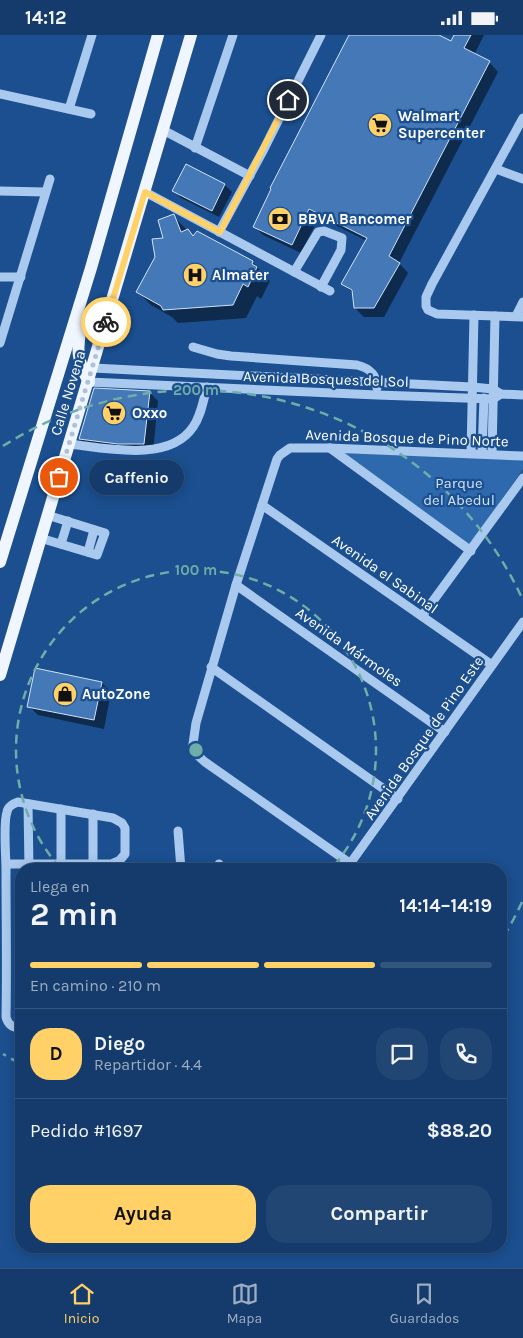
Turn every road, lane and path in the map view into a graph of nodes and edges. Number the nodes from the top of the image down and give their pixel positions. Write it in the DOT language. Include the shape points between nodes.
graph roads {
  1 [pos="92,35"];
  2 [pos="158,35"];
  3 [pos="191,35"];
  4 [pos="233,35"];
  5 [pos="321,35"];
  6 [pos="0,94"];
  7 [pos="69,109"];
  8 [pos="91,114"];
  9 [pos="523,118"];
  10 [pos="163,130"];
  11 [pos="196,148"];
  12 [pos="496,169"];
  13 [pos="250,176"];
  14 [pos="50,179"];
  15 [pos="523,179"];
  16 [pos="0,191"];
  17 [pos="46,192"];
  18 [pos="145,192"];
  19 [pos="220,232"];
  20 [pos="91,268"];
  21 [pos="294,272"];
  22 [pos="0,277"];
  23 [pos="21,277"];
  24 [pos="321,287"];
  25 [pos="330,291"];
  26 [pos="523,302"];
  27 [pos="474,315"];
  28 [pos="494,316"];
  29 [pos="519,317"];
  30 [pos="0,343"];
  31 [pos="193,347"];
  32 [pos="93,368"];
  33 [pos="88,382"];
  34 [pos="377,382"];
  35 [pos="207,387"];
  36 [pos="472,387"];
  37 [pos="496,394"];
  38 [pos="377,395"];
  39 [pos="523,395"];
  40 [pos="472,398"];
  41 [pos="484,398"];
  42 [pos="69,444"];
  43 [pos="329,448"];
  44 [pos="471,453"];
  45 [pos="482,453"];
  46 [pos="492,454"];
  47 [pos="523,456"];
  48 [pos="523,478"];
  49 [pos="262,505"];
  50 [pos="47,515"];
  51 [pos="68,521"];
  52 [pos="40,538"];
  53 [pos="61,544"];
  54 [pos="471,551"];
  55 [pos="0,561"];
  56 [pos="236,585"];
  57 [pos="422,616"];
  58 [pos="523,622"];
  59 [pos="492,665"];
  60 [pos="211,667"];
  61 [pos="0,675"];
  62 [pos="445,732"];
  63 [pos="398,799"];
  64 [pos="28,804"];
  65 [pos="61,809"];
  66 [pos="93,814"];
  67 [pos="178,831"];
  68 [pos="6,863"];
  69 [pos="29,863"];
  70 [pos="61,863"];
  71 [pos="93,863"];
  72 [pos="113,863"];
  73 [pos="180,863"];
  74 [pos="345,863"];
  75 [pos="351,863"];
  76 [pos="15,864"];
  77 [pos="3,967"];
  78 [pos="15,1028"];
  1 -- 7 [label="street"];
  2 -- 20 [label="main road, Calle Novena"];
  3 -- 10 [label="main road, Calle Novena"];
  4 -- 11 [label="street"];
  5 -- 13 [label="street"];
  6 -- 7 [label="street"];
  7 -- 8 [label="street"];
  9 -- 12 [label="street"];
  10 -- 11 [label="street"];
  10 -- 18 [label="main road, Calle Novena"];
  11 -- 13 [label="street"];
  12 -- 15 [label="street"];
  12 -- 27 [label="street" via="426,297 428,310 437,314"];
  13 -- 19 [label="street"];
  14 -- 17 [label="street"];
  16 -- 17 [label="street"];
  17 -- 23 [label="street"];
  18 -- 19 [label="street"];
  18 -- 32 [label="main road, Calle Novena"];
  19 -- 21 [label="street"];
  20 -- 33 [label="main road" via="90,291 78,339 79,363"];
  20 -- 55 [label="main road, Calle Novena"];
  21 -- 24 [label="street"];
  21 -- 24 [label="street" via="318,232 342,238 341,250"];
  22 -- 23 [label="street"];
  23 -- 30 [label="street"];
  24 -- 25 [label="street"];
  26 -- 29 [label="street"];
  27 -- 28 [label="street"];
  27 -- 36 [label="street"];
  28 -- 29 [label="street"];
  28 -- 37 [label="street"];
  31 -- 34 [label="street" via="232,356 357,365 368,368"];
  32 -- 33 [label="main road, Calle Novena"];
  32 -- 34 [label="street, Avenida Bosques del Sol"];
  33 -- 35 [label="street, Avenida Bosques del Sol"];
  33 -- 42 [label="main road, Calle Novena"];
  34 -- 36 [label="street, Avenida Bosques del Sol"];
  34 -- 38 [label="street"];
  35 -- 38 [label="street, Avenida Bosques del Sol"];
  35 -- 42 [label="street" via="193,428 171,446 144,450"];
  36 -- 37 [label="street, Avenida Bosques del Sol"];
  36 -- 40 [label="street"];
  37 -- 39 [label="street, Avenida Bosques del Sol"];
  37 -- 41 [label="street, Avenida Bosques del Sol"];
  37 -- 46 [label="street"];
  38 -- 40 [label="street, Avenida Bosques del Sol"];
  40 -- 41 [label="street, Avenida Bosques del Sol"];
  40 -- 44 [label="street"];
  41 -- 45 [label="street"];
  42 -- 50 [label="main road, Calle Novena"];
  43 -- 44 [label="street, Avenida Bosque de Pino Norte"];
  43 -- 49 [label="street, Avenida Bosque de Pino Norte" via="290,448 280,455"];
  43 -- 54 [label="street"];
  44 -- 45 [label="street, Avenida Bosque de Pino Norte"];
  45 -- 46 [label="street, Avenida Bosque de Pino Norte"];
  46 -- 47 [label="street, Avenida Bosque de Pino Norte"];
  48 -- 54 [label="street"];
  49 -- 56 [label="street"];
  49 -- 57 [label="street, Avenida el Sabinal"];
  50 -- 51 [label="street"];
  50 -- 52 [label="main road, Calle Novena"];
  51 -- 53 [label="street"];
  51 -- 53 [label="street" via="105,533 98,555"];
  52 -- 53 [label="street"];
  52 -- 61 [label="main road, Calle Novena"];
  54 -- 57 [label="street"];
  56 -- 60 [label="street"];
  56 -- 62 [label="street, Avenida Mármoles"];
  57 -- 59 [label="street, Avenida el Sabinal"];
  58 -- 59 [label="street, Avenida Bosque de Pino Este"];
  59 -- 62 [label="street, Avenida Bosque de Pino Este"];
  60 -- 63 [label="street"];
  60 -- 74 [label="street" via="193,736 196,754"];
  62 -- 63 [label="street, Avenida Bosque de Pino Este"];
  63 -- 75 [label="street, Avenida Bosque de Pino Este"];
  64 -- 65 [label="street"];
  64 -- 68 [label="street" via="18,802 10,805 7,811"];
  64 -- 69 [label="street"];
  65 -- 66 [label="street"];
  65 -- 70 [label="street"];
  66 -- 71 [label="street"];
  66 -- 72 [label="street" via="113,818 125,828 125,853"];
  67 -- 73 [label="street"];
  68 -- 76 [label="street"];
  68 -- 77 [label="street"];
  77 -- 78 [label="street" via="6,1017"];
}
